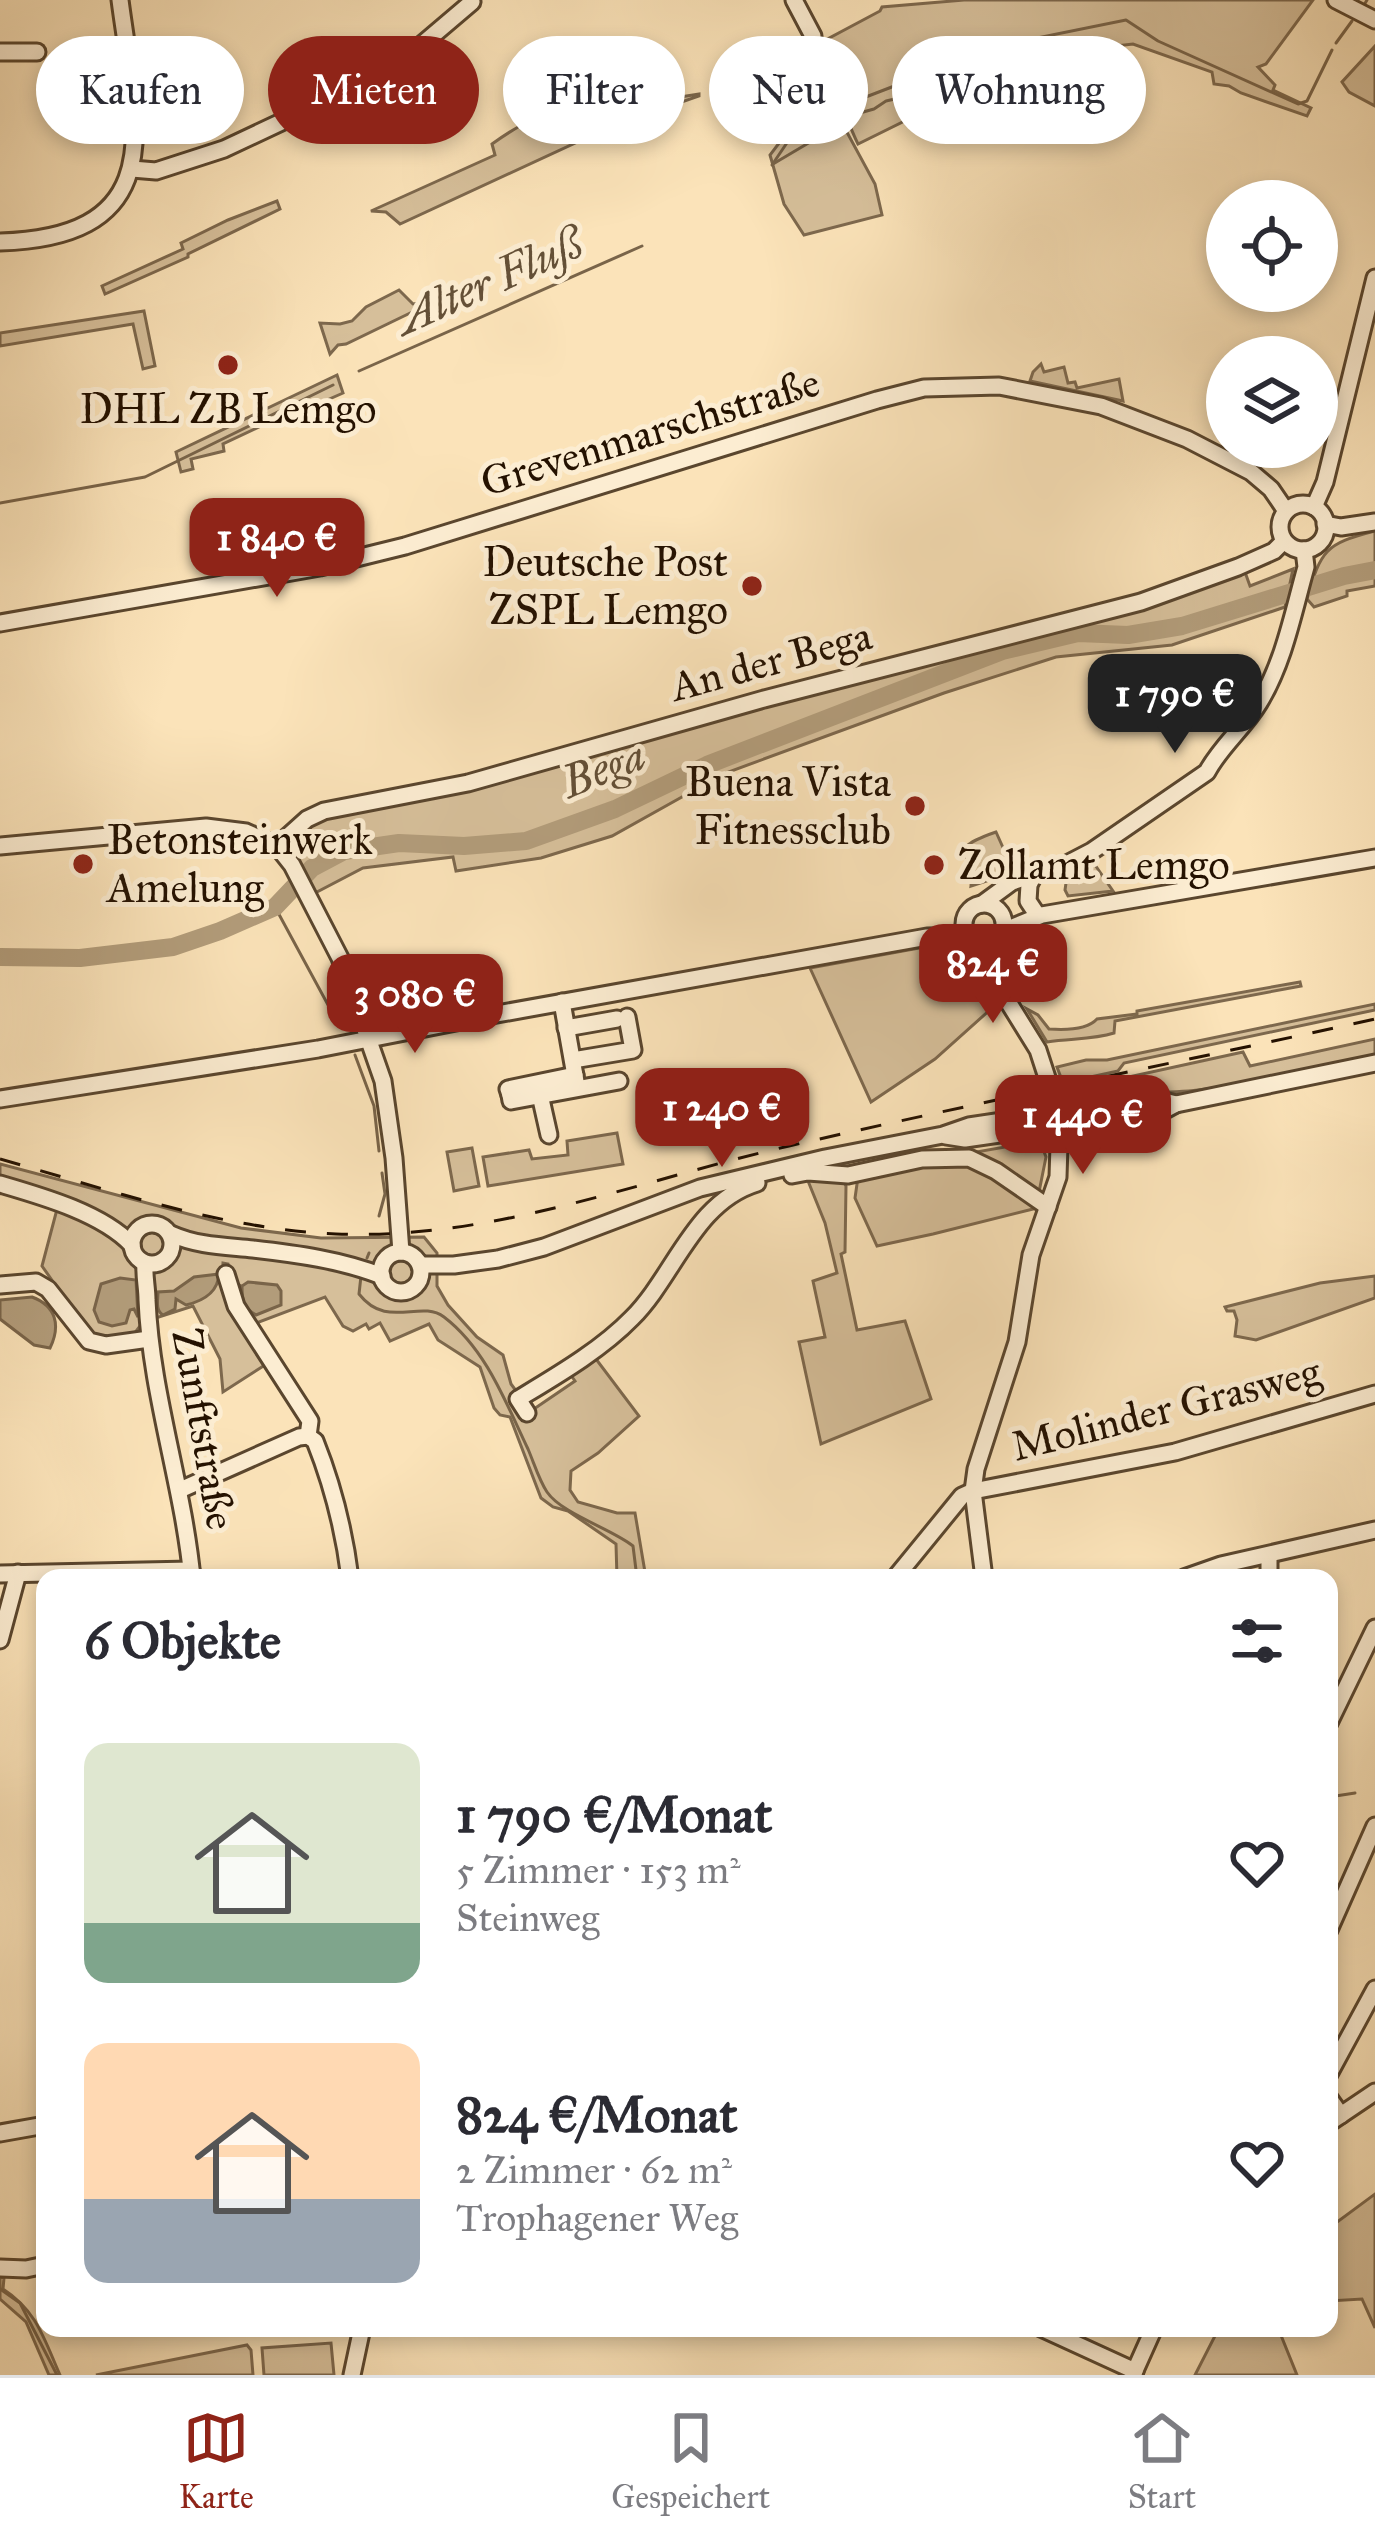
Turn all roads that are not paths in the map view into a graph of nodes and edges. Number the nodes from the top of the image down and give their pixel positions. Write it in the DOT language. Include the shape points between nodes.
graph roads {
  1 [pos="120,0"];
  2 [pos="794,0"];
  3 [pos="1336,0"];
  4 [pos="472,2"];
  5 [pos="1375,20"];
  6 [pos="813,36"];
  7 [pos="0,52"];
  8 [pos="36,52"];
  9 [pos="132,169"];
  10 [pos="0,242"];
  11 [pos="1374,281"];
  12 [pos="1314,507"];
  13 [pos="1286,511"];
  14 [pos="1375,522"];
  15 [pos="1325,524"];
  16 [pos="1284,541"];
  17 [pos="1305,558"];
  18 [pos="4,623"];
  19 [pos="0,845"];
  20 [pos="277,846"];
  21 [pos="1375,858"];
  22 [pos="1027,877"];
  23 [pos="1039,914"];
  24 [pos="988,928"];
  25 [pos="562,1002"];
  26 [pos="566,1028"];
  27 [pos="368,1039"];
  28 [pos="1375,1063"];
  29 [pos="582,1073"];
  30 [pos="619,1081"];
  31 [pos="0,1100"];
  32 [pos="1057,1118"];
  33 [pos="549,1136"];
  34 [pos="0,1184"];
  35 [pos="1048,1207"];
  36 [pos="114,1228"];
  37 [pos="139,1228"];
  38 [pos="171,1234"];
  39 [pos="132,1245"];
  40 [pos="201,1245"];
  41 [pos="171,1253"];
  42 [pos="389,1263"];
  43 [pos="150,1264"];
  44 [pos="226,1274"];
  45 [pos="420,1274"];
  46 [pos="0,1285"];
  47 [pos="148,1339"];
  48 [pos="1375,1394"];
  49 [pos="527,1413"];
  50 [pos="308,1436"];
  51 [pos="180,1490"];
  52 [pos="973,1491"];
  53 [pos="1375,1530"];
  54 [pos="1269,1556"];
  55 [pos="191,1569"];
  56 [pos="349,1569"];
  57 [pos="902,1569"];
  58 [pos="983,1569"];
  59 [pos="1208,1569"];
  60 [pos="1269,1569"];
  61 [pos="9,1574"];
  62 [pos="1375,1628"];
  63 [pos="0,1640"];
  64 [pos="1338,1704"];
  65 [pos="1375,1826"];
  66 [pos="1338,1910"];
  67 [pos="1375,1989"];
  68 [pos="1338,2057"];
  69 [pos="1375,2092"];
  70 [pos="1338,2117"];
  71 [pos="36,2127"];
  72 [pos="0,2133"];
  73 [pos="36,2267"];
  74 [pos="0,2268"];
  75 [pos="360,2337"];
  76 [pos="1060,2337"];
  77 [pos="1150,2337"];
  78 [pos="1134,2373"];
  79 [pos="352,2375"];
  1 -- 9 [label="street" via="136,126"];
  2 -- 6 [label="street"];
  3 -- 5 [label="street"];
  4 -- 9 [label="street" via="392,70 321,105 224,149 156,171"];
  7 -- 8 [label="street"];
  9 -- 10 [label="street" via="116,200 77,229"];
  11 -- 12 [label="street"];
  12 -- 13 [label="street"];
  12 -- 15 [label="street"];
  13 -- 16 [label="street"];
  13 -- 18 [label="street, Grevenmarschstraße" via="1252,472 1115,410 1011,387 924,388 374,554"];
  14 -- 15 [label="street"];
  15 -- 17 [label="street"];
  16 -- 17 [label="street"];
  16 -- 20 [label="street, An der Bega" via="1238,567 1108,611 468,783 324,811"];
  17 -- 22 [label="street" via="1281,656 1261,700 1213,760 1093,851"];
  19 -- 20 [label="street" via="206,827"];
  20 -- 27 [label="street" via="340,958"];
  21 -- 23 [label="street"];
  22 -- 23 [label="street" via="1028,902"];
  22 -- 24 [label="street"];
  22 -- 24 [label="street" via="982,904 992,905"];
  23 -- 24 [label="street"];
  24 -- 25 [label="street"];
  24 -- 32 [label="street" via="998,977 1038,1051"];
  25 -- 26 [label="street"];
  25 -- 27 [label="street"];
  26 -- 29 [label="street"];
  26 -- 29 [label="street" via="622,1018 633,1050"];
  27 -- 31 [label="street"];
  27 -- 42 [label="street" via="396,1179"];
  28 -- 32 [label="street" via="1163,1111"];
  29 -- 30 [label="street"];
  29 -- 33 [label="street" via="539,1089"];
  32 -- 35 [label="street" via="1058,1177"];
  32 -- 45 [label="street" via="700,1188 544,1247"];
  34 -- 36 [label="street"];
  35 -- 49 [label="street" via="969,1158 848,1175 808,1172 742,1187 707,1215 628,1322 518,1399"];
  35 -- 52 [label="street"];
  36 -- 37 [label="street"];
  36 -- 39 [label="street"];
  37 -- 38 [label="street" via="156,1224"];
  37 -- 39 [label="street"];
  38 -- 40 [label="street"];
  38 -- 41 [label="street"];
  39 -- 43 [label="street"];
  40 -- 41 [label="street"];
  40 -- 42 [label="street"];
  41 -- 43 [label="street"];
  42 -- 45 [label="street" via="415,1257"];
  42 -- 45 [label="street" via="388,1286 398,1292 410,1290"];
  43 -- 47 [label="street, Zunftstraße"];
  44 -- 50 [label="street" via="236,1306 310,1421"];
  46 -- 47 [label="street" via="48,1289 89,1341"];
  47 -- 51 [label="street, Zunftstraße"];
  48 -- 52 [label="street, Molinder Grasweg" via="1173,1452"];
  50 -- 51 [label="street"];
  50 -- 56 [label="street" via="332,1484"];
  51 -- 55 [label="street, Zunftstraße"];
  52 -- 57 [label="street"];
  52 -- 58 [label="street"];
  53 -- 54 [label="street"];
  54 -- 59 [label="street"];
  54 -- 60 [label="street"];
  61 -- 63 [label="street"];
  62 -- 64 [label="street"];
  65 -- 66 [label="street"];
  67 -- 68 [label="street"];
  69 -- 70 [label="street"];
  71 -- 72 [label="street"];
  73 -- 74 [label="street"];
  75 -- 79 [label="street"];
  76 -- 78 [label="street"];
  77 -- 78 [label="street"];
}
